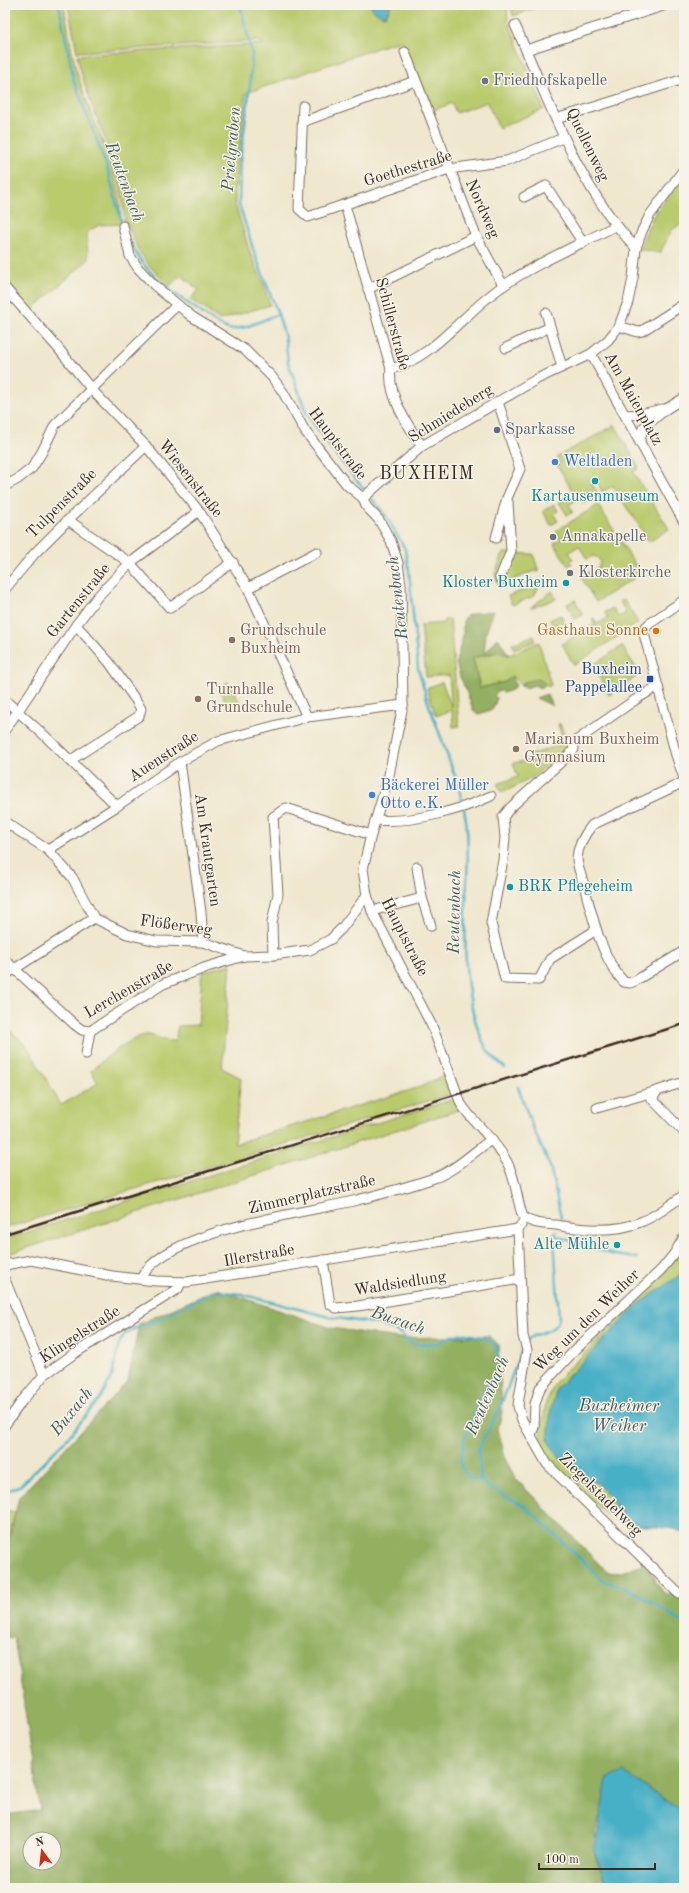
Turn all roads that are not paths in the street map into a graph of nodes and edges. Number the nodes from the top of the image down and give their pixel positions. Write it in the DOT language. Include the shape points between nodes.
graph roads {
  1 [pos="666,5"];
  2 [pos="515,25"];
  3 [pos="526,50"];
  4 [pos="405,52"];
  5 [pos="684,79"];
  6 [pos="415,81"];
  7 [pos="303,106"];
  8 [pos="556,118"];
  9 [pos="302,122"];
  10 [pos="563,138"];
  11 [pos="449,169"];
  12 [pos="684,169"];
  13 [pos="524,197"];
  14 [pos="345,205"];
  15 [pos="123,226"];
  16 [pos="615,226"];
  17 [pos="476,236"];
  18 [pos="583,243"];
  19 [pos="636,248"];
  20 [pos="503,285"];
  21 [pos="5,288"];
  22 [pos="368,289"];
  23 [pos="684,304"];
  24 [pos="177,305"];
  25 [pos="546,313"];
  26 [pos="619,326"];
  27 [pos="550,327"];
  28 [pos="506,348"];
  29 [pos="591,354"];
  30 [pos="562,367"];
  31 [pos="391,369"];
  32 [pos="92,390"];
  33 [pos="684,398"];
  34 [pos="498,402"];
  35 [pos="666,409"];
  36 [pos="625,415"];
  37 [pos="640,440"];
  38 [pos="146,446"];
  39 [pos="422,446"];
  40 [pos="5,486"];
  41 [pos="363,498"];
  42 [pos="507,498"];
  43 [pos="198,511"];
  44 [pos="68,520"];
  45 [pos="684,522"];
  46 [pos="496,538"];
  47 [pos="317,552"];
  48 [pos="233,562"];
  49 [pos="130,563"];
  50 [pos="8,577"];
  51 [pos="500,578"];
  52 [pos="248,588"];
  53 [pos="5,589"];
  54 [pos="684,600"];
  55 [pos="76,625"];
  56 [pos="658,686"];
  57 [pos="5,700"];
  58 [pos="403,705"];
  59 [pos="18,711"];
  60 [pos="307,717"];
  61 [pos="5,730"];
  62 [pos="71,760"];
  63 [pos="180,762"];
  64 [pos="684,778"];
  65 [pos="684,782"];
  66 [pos="491,796"];
  67 [pos="117,806"];
  68 [pos="376,820"];
  69 [pos="5,822"];
  70 [pos="371,835"];
  71 [pos="48,850"];
  72 [pos="417,867"];
  73 [pos="367,895"];
  74 [pos="422,898"];
  75 [pos="372,911"];
  76 [pos="94,918"];
  77 [pos="431,926"];
  78 [pos="596,930"];
  79 [pos="203,942"];
  80 [pos="684,952"];
  81 [pos="273,955"];
  82 [pos="244,956"];
  83 [pos="5,960"];
  84 [pos="14,970"];
  85 [pos="5,975"];
  86 [pos="90,1031"];
  87 [pos="86,1054"];
  88 [pos="684,1082"];
  89 [pos="657,1091"];
  90 [pos="597,1108"];
  91 [pos="684,1132"];
  92 [pos="492,1139"];
  93 [pos="684,1195"];
  94 [pos="526,1220"];
  95 [pos="518,1229"];
  96 [pos="684,1237"];
  97 [pos="323,1260"];
  98 [pos="5,1265"];
  99 [pos="141,1279"];
  100 [pos="520,1279"];
  101 [pos="5,1280"];
  102 [pos="181,1282"];
  103 [pos="44,1375"];
  104 [pos="5,1425"];
  105 [pos="531,1435"];
  106 [pos="678,1593"];
  1 -- 3 [label="street"];
  2 -- 3 [label="street, Quellenweg"];
  3 -- 8 [label="street, Quellenweg"];
  4 -- 6 [label="street, Nordweg"];
  5 -- 8 [label="street"];
  6 -- 9 [label="street"];
  6 -- 11 [label="street, Nordweg"];
  7 -- 9 [label="street"];
  8 -- 10 [label="street, Quellenweg"];
  9 -- 14 [label="street, Goethestraße" via="299,209 308,217"];
  10 -- 11 [label="street, Goethestraße" via="507,161"];
  10 -- 16 [label="street, Quellenweg" via="586,182"];
  11 -- 14 [label="street, Goethestraße"];
  11 -- 17 [label="street, Nordweg"];
  12 -- 19 [label="street" via="650,215"];
  13 -- 18 [label="street" via="549,185"];
  14 -- 22 [label="street, Schillerstraße"];
  15 -- 24 [label="street, Hauptstraße" via="128,250 134,262 149,280"];
  16 -- 18 [label="street"];
  16 -- 19 [label="street, Quellenweg"];
  17 -- 20 [label="street, Nordweg"];
  17 -- 22 [label="street"];
  18 -- 20 [label="street"];
  19 -- 26 [label="street" via="633,278"];
  20 -- 31 [label="street" via="421,355"];
  21 -- 32 [label="street, Wiesenstraße"];
  22 -- 31 [label="street, Schillerstraße"];
  23 -- 26 [label="street" via="642,331"];
  24 -- 32 [label="street"];
  24 -- 41 [label="street, Hauptstraße" via="245,350 264,368 280,388 312,440 347,485"];
  25 -- 27 [label="street"];
  26 -- 29 [label="street, Schmiedeberg" via="608,340"];
  27 -- 28 [label="street"];
  27 -- 30 [label="street"];
  29 -- 30 [label="street, Schmiedeberg"];
  29 -- 36 [label="street, Am Maienplatz"];
  30 -- 34 [label="street, Schmiedeberg"];
  31 -- 39 [label="street, Schillerstraße" via="394,392 401,412"];
  32 -- 38 [label="street, Wiesenstraße"];
  32 -- 40 [label="street" via="55,426 32,468"];
  33 -- 35 [label="street"];
  34 -- 39 [label="street, Schmiedeberg"];
  34 -- 42 [label="street" via="520,469"];
  35 -- 36 [label="street"];
  35 -- 37 [label="street" via="643,428"];
  36 -- 37 [label="street, Am Maienplatz"];
  37 -- 45 [label="street, Am Maienplatz"];
  38 -- 43 [label="street, Wiesenstraße"];
  38 -- 44 [label="street, Tulpenstraße"];
  39 -- 41 [label="street, Schmiedeberg"];
  41 -- 58 [label="street, Hauptstraße" via="366,506 387,530 398,563 403,610"];
  42 -- 46 [label="street"];
  42 -- 51 [label="street" via="511,551"];
  43 -- 48 [label="street, Wiesenstraße"];
  43 -- 49 [label="street, Gartenstraße"];
  44 -- 49 [label="street"];
  44 -- 50 [label="street, Tulpenstraße"];
  47 -- 52 [label="street"];
  48 -- 49 [label="street" via="170,608"];
  48 -- 52 [label="street, Wiesenstraße"];
  49 -- 55 [label="street, Gartenstraße" via="98,596"];
  50 -- 53 [label="street, Tulpenstraße"];
  52 -- 60 [label="street, Wiesenstraße"];
  54 -- 56 [label="street" via="643,630"];
  55 -- 59 [label="street, Gartenstraße"];
  55 -- 62 [label="street" via="108,662 137,702 141,712 139,716"];
  56 -- 64 [label="street"];
  56 -- 78 [label="street" via="573,744 574,750 503,817 503,860 491,923 505,979 538,980 550,959"];
  57 -- 59 [label="street"];
  58 -- 60 [label="street, Auenstraße"];
  58 -- 68 [label="street, Hauptstraße" via="389,775"];
  59 -- 61 [label="street, Gartenstraße"];
  59 -- 62 [label="street"];
  60 -- 63 [label="street, Auenstraße" via="218,741"];
  62 -- 67 [label="street"];
  63 -- 67 [label="street, Auenstraße"];
  63 -- 79 [label="street, Am Krautgarten"];
  65 -- 78 [label="street" via="592,825 586,833 579,848 577,861"];
  66 -- 68 [label="street" via="462,807 414,818"];
  67 -- 71 [label="street, Auenstraße"];
  68 -- 70 [label="street, Hauptstraße"];
  69 -- 71 [label="street"];
  70 -- 73 [label="street, Hauptstraße" via="363,870"];
  70 -- 81 [label="street" via="286,808 273,817 278,894 272,923"];
  71 -- 76 [label="street" via="72,876"];
  72 -- 74 [label="street"];
  73 -- 75 [label="street, Hauptstraße"];
  73 -- 81 [label="street, Flößerweg" via="342,928 320,946 310,950"];
  74 -- 75 [label="street"];
  74 -- 77 [label="street"];
  75 -- 92 [label="street, Hauptstraße" via="432,1026 461,1104"];
  76 -- 79 [label="street, Flößerweg" via="127,934 156,941"];
  76 -- 84 [label="street"];
  78 -- 80 [label="street" via="624,982 635,981"];
  79 -- 82 [label="street, Flößerweg"];
  81 -- 82 [label="street, Flößerweg"];
  82 -- 86 [label="street, Lerchenstraße" via="167,982"];
  83 -- 84 [label="street, Lerchenstraße"];
  84 -- 85 [label="street"];
  84 -- 86 [label="street, Lerchenstraße" via="74,1024 82,1030"];
  86 -- 87 [label="street"];
  88 -- 89 [label="street"];
  89 -- 90 [label="street"];
  89 -- 91 [label="street" via="652,1099"];
  92 -- 94 [label="street, Hauptstraße" via="512,1173 521,1213"];
  92 -- 99 [label="street, Zimmerplatzstraße" via="435,1178 191,1241 161,1256 145,1271"];
  93 -- 94 [label="street" via="649,1218 627,1226 583,1229"];
  94 -- 95 [label="street"];
  95 -- 97 [label="street, Illerstraße"];
  95 -- 100 [label="street, Ziegelstadelweg"];
  96 -- 105 [label="street, Weg um den Weiher" via="661,1270 574,1351 540,1388"];
  97 -- 100 [label="street, Waldsiedlung" via="330,1304 336,1308"];
  97 -- 102 [label="street, Illerstraße"];
  98 -- 99 [label="street, Illerstraße" via="31,1260 92,1273"];
  99 -- 102 [label="street, Illerstraße"];
  100 -- 105 [label="street, Ziegelstadelweg" via="523,1336 527,1356 518,1406 522,1420"];
  101 -- 103 [label="street"];
  102 -- 103 [label="street, Klingelstraße" via="178,1289"];
  103 -- 104 [label="street, Klingelstraße"];
  105 -- 106 [label="street, Ziegelstadelweg" via="543,1459 554,1472"];
}
